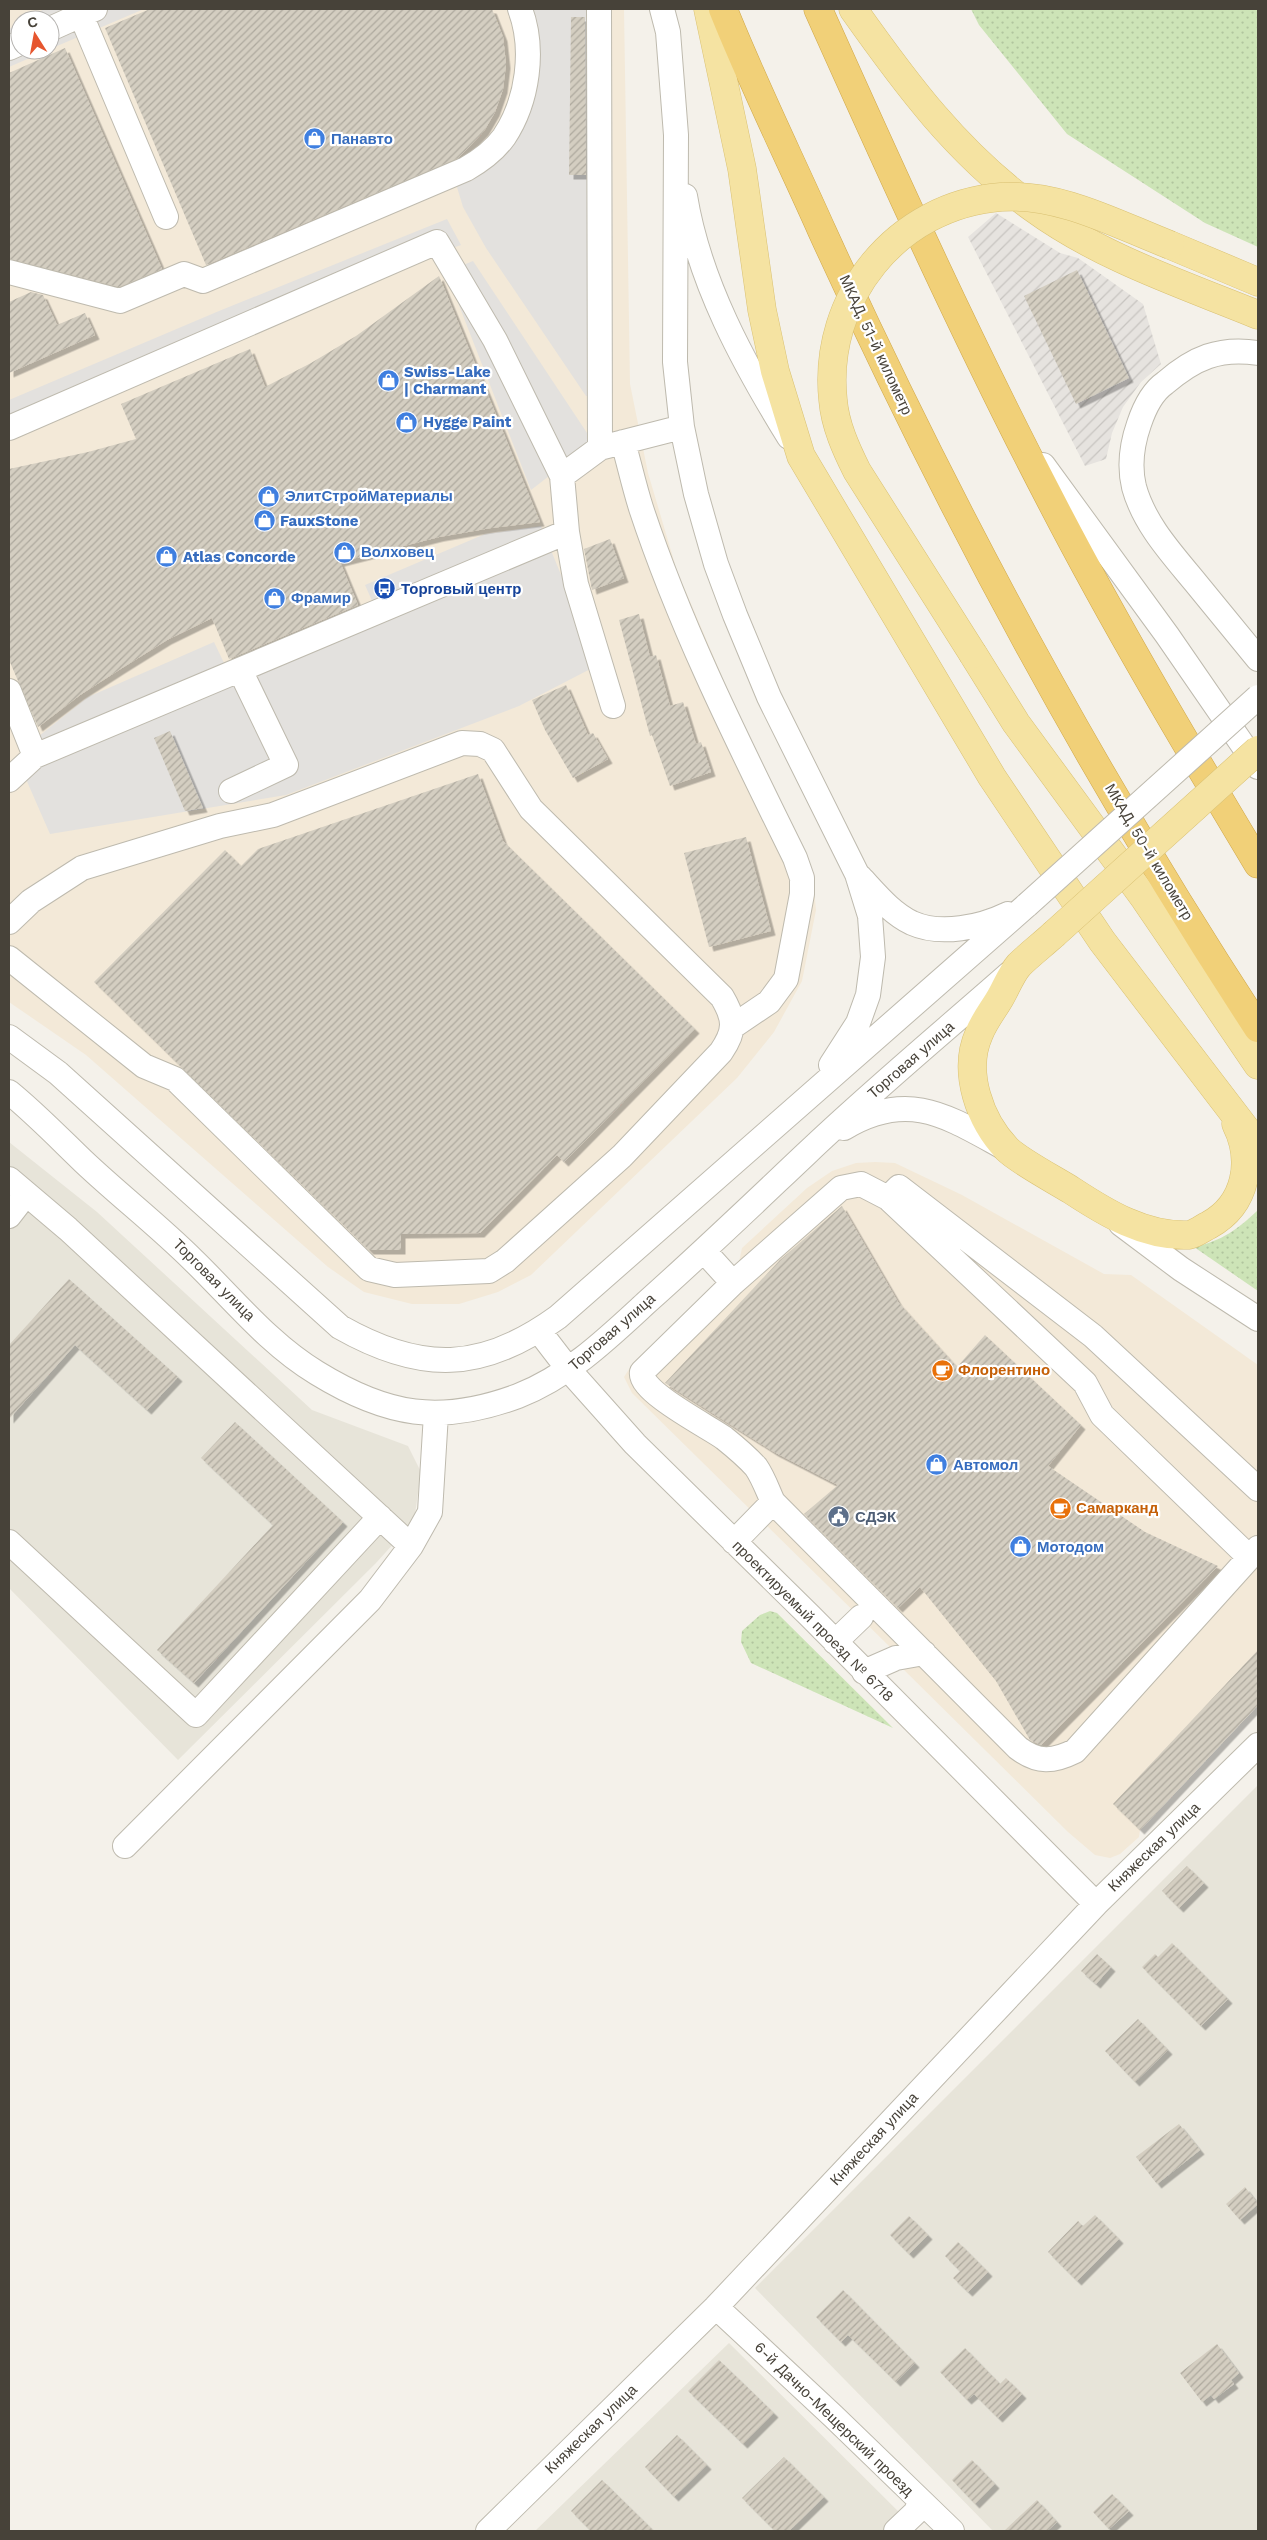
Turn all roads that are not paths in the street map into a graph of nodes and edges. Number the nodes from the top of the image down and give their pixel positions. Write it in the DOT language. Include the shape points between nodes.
graph roads {
  1 [pos="520,9"];
  2 [pos="599,9"];
  3 [pos="662,9"];
  4 [pos="708,9"];
  5 [pos="723,9"];
  6 [pos="818,9"];
  7 [pos="853,9"];
  8 [pos="88,12"];
  9 [pos="60,25"];
  10 [pos="676,135"];
  11 [pos="166,217"];
  12 [pos="9,272"];
  13 [pos="1258,282"];
  14 [pos="1258,315"];
  15 [pos="1258,353"];
  16 [pos="1010,421"];
  17 [pos="682,427"];
  18 [pos="9,428"];
  19 [pos="624,442"];
  20 [pos="600,448"];
  21 [pos="801,456"];
  22 [pos="562,476"];
  23 [pos="567,532"];
  24 [pos="1258,658"];
  25 [pos="240,670"];
  26 [pos="1045,673"];
  27 [pos="9,691"];
  28 [pos="1258,697"];
  29 [pos="612,706"];
  30 [pos="1258,750"];
  31 [pos="35,756"];
  32 [pos="1258,767"];
  33 [pos="9,780"];
  34 [pos="230,792"];
  35 [pos="1258,864"];
  36 [pos="857,874"];
  37 [pos="1026,905"];
  38 [pos="9,922"];
  39 [pos="9,958"];
  40 [pos="1018,966"];
  41 [pos="732,1027"];
  42 [pos="1258,1028"];
  43 [pos="9,1037"];
  44 [pos="1258,1065"];
  45 [pos="813,1091"];
  46 [pos="9,1092"];
  47 [pos="1224,1100"];
  48 [pos="1258,1145"];
  49 [pos="811,1149"];
  50 [pos="1008,1149"];
  51 [pos="17,1186"];
  52 [pos="888,1198"];
  53 [pos="1108,1214"];
  54 [pos="9,1216"];
  55 [pos="704,1251"];
  56 [pos="733,1283"];
  57 [pos="1258,1318"];
  58 [pos="540,1331"];
  59 [pos="569,1370"];
  60 [pos="436,1414"];
  61 [pos="1258,1489"];
  62 [pos="774,1502"];
  63 [pos="380,1517"];
  64 [pos="9,1542"];
  65 [pos="734,1542"];
  66 [pos="411,1546"];
  67 [pos="1254,1553"];
  68 [pos="861,1617"];
  69 [pos="835,1642"];
  70 [pos="924,1653"];
  71 [pos="864,1672"];
  72 [pos="1258,1745"];
  73 [pos="125,1846"];
  74 [pos="1096,1904"];
  75 [pos="716,2307"];
  76 [pos="921,2502"];
  77 [pos="488,2531"];
  78 [pos="896,2531"];
  79 [pos="952,2531"];
  1 -- 12 [label="street" via="525,22 528,53 517,114 503,138 466,169 203,281 184,274 120,301"];
  2 -- 20 [label="street"];
  3 -- 10 [label="street" via="668,32"];
  4 -- 21 [label="main road" via="742,169 762,310 775,371"];
  5 -- 26 [label="highway, МКАД, 51-й километр" via="903,403 972,541"];
  6 -- 16 [label="highway"];
  7 -- 14 [label="main road" via="946,131 1033,208 1123,260"];
  8 -- 9 [label="street"];
  8 -- 11 [label="street"];
  10 -- 17 [label="street" via="675,362"];
  10 -- 21 [label="street" via="689,219 706,274 736,344"];
  13 -- 44 [label="main road, bridge" via="1074,207 1050,200 1010,197 977,200 930,216 902,234 873,263 847,304 838,328 831,377 833,402 846,449 857,471 1016,723 1145,899"];
  15 -- 24 [label="street" via="1212,354 1187,364 1161,385 1143,410 1134,437 1131,462 1134,487 1144,512 1163,543"];
  16 -- 32 [label="street"];
  16 -- 35 [label="highway" via="1122,630"];
  17 -- 19 [label="street"];
  17 -- 36 [label="street" via="696,494 734,615 769,697"];
  18 -- 22 [label="street" via="437,242 495,340"];
  19 -- 20 [label="street"];
  19 -- 41 [label="street" via="641,507 680,612 717,699 802,878 802,894 786,979 769,1002"];
  20 -- 22 [label="street"];
  21 -- 47 [label="main road" via="992,777 1102,941"];
  22 -- 23 [label="street"];
  23 -- 25 [label="street"];
  23 -- 29 [label="street" via="576,584"];
  25 -- 31 [label="street"];
  25 -- 34 [label="street" via="286,765"];
  26 -- 42 [label="highway, МКАД, 50-й километр" via="1134,829"];
  27 -- 31 [label="street"];
  28 -- 37 [label="street, bridge"];
  30 -- 40 [label="main road, Торговая улица, bridge"];
  31 -- 33 [label="street"];
  36 -- 37 [label="street" via="888,907 912,923 933,928 962,928 993,922"];
  36 -- 45 [label="street" via="870,924 873,957 868,995 858,1023"];
  37 -- 45 [label="street"];
  38 -- 41 [label="street" via="31,901 82,868 220,826 273,815 462,743 480,744 494,750 502,760 531,809 722,997 732,1013"];
  39 -- 41 [label="street" via="144,1066 175,1079 368,1269 395,1275 489,1271 505,1260 622,1156 721,1052"];
  40 -- 49 [label="street, Торговая улица"];
  40 -- 50 [label="main road" via="978,1034 974,1053 977,1100"];
  43 -- 58 [label="street" via="58,1073 340,1327 372,1344 411,1357 451,1361 481,1357"];
  45 -- 58 [label="street"];
  46 -- 60 [label="street, Торговая улица" via="157,1224 280,1345 313,1371 380,1406"];
  47 -- 48 [label="main road"];
  47 -- 53 [label="main road" via="1244,1140 1247,1166 1242,1188 1229,1208 1213,1223 1191,1235 1160,1233"];
  49 -- 50 [label="street" via="860,1118 895,1110 919,1109 945,1115"];
  49 -- 55 [label="street, Торговая улица"];
  50 -- 53 [label="main road"];
  51 -- 54 [label="street"];
  51 -- 63 [label="street" via="68,1228"];
  52 -- 56 [label="street" via="861,1184 841,1188"];
  52 -- 61 [label="street" via="899,1187 1093,1336"];
  52 -- 67 [label="street" via="1085,1384 1102,1415"];
  53 -- 57 [label="street" via="1181,1269"];
  55 -- 56 [label="street"];
  55 -- 59 [label="street, Торговая улица"];
  56 -- 62 [label="street" via="641,1376 662,1398 725,1439 756,1468"];
  58 -- 59 [label="street, проектируемый проезд № 6718"];
  59 -- 60 [label="street, Торговая улица" via="519,1395 490,1405"];
  59 -- 65 [label="street, проектируемый проезд № 6718" via="635,1444"];
  60 -- 66 [label="street" via="430,1512"];
  62 -- 65 [label="street"];
  62 -- 70 [label="street"];
  63 -- 64 [label="street" via="196,1715"];
  63 -- 66 [label="street"];
  65 -- 69 [label="street, проектируемый проезд № 6718"];
  66 -- 73 [label="street" via="370,1600"];
  67 -- 70 [label="street" via="1075,1751 1060,1758 1040,1760 1018,1748"];
  68 -- 69 [label="street"];
  69 -- 71 [label="street, проектируемый проезд № 6718"];
  70 -- 71 [label="street" via="896,1658"];
  71 -- 74 [label="street, проектируемый проезд № 6718"];
  72 -- 74 [label="street, Княжеская улица"];
  74 -- 75 [label="street, Княжеская улица"];
  75 -- 76 [label="street, 6-й Дачно-Мещерский проезд"];
  75 -- 77 [label="street, Княжеская улица"];
  76 -- 78 [label="street"];
  76 -- 79 [label="street, 6-й Дачно-Мещерский проезд"];
}
